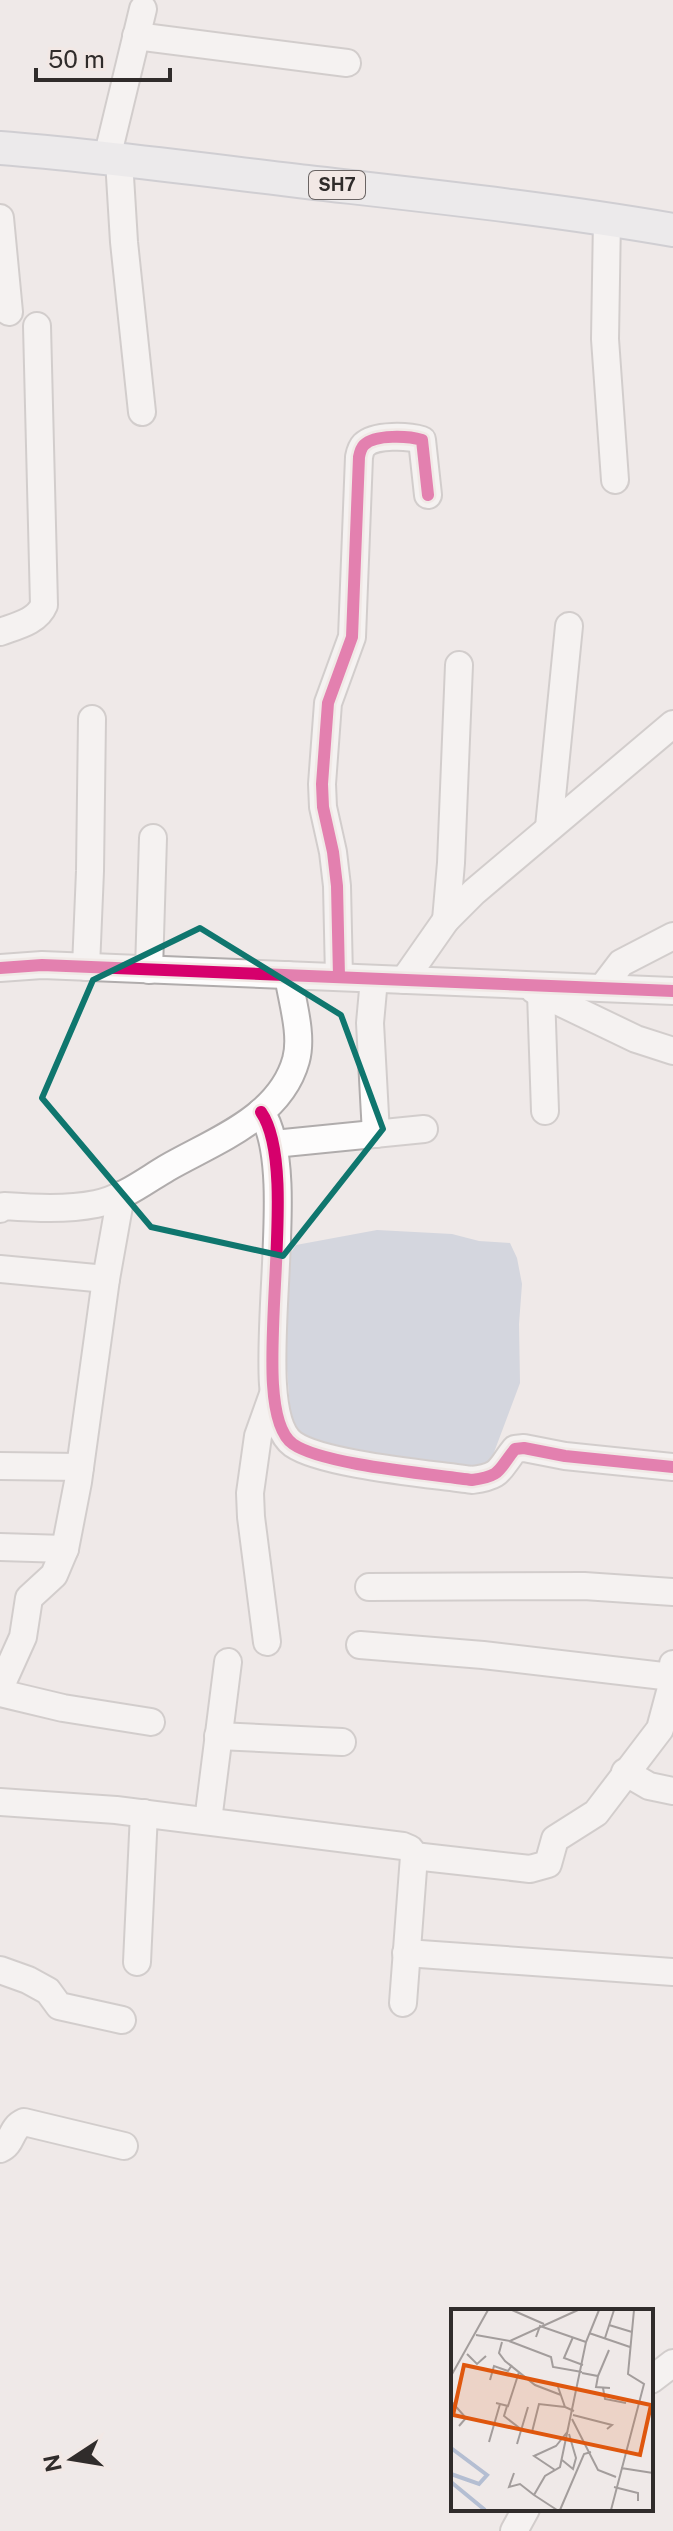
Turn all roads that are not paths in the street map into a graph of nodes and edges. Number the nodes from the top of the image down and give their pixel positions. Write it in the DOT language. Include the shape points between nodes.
graph roads {
  1 [pos="143,9"];
  2 [pos="136,36"];
  3 [pos="347,63"];
  4 [pos="0,148"];
  5 [pos="113,159"];
  6 [pos="0,218"];
  7 [pos="607,219"];
  8 [pos="673,230"];
  9 [pos="9,312"];
  10 [pos="37,326"];
  11 [pos="142,412"];
  12 [pos="615,480"];
  13 [pos="428,495"];
  14 [pos="569,626"];
  15 [pos="0,632"];
  16 [pos="459,665"];
  17 [pos="92,719"];
  18 [pos="673,724"];
  19 [pos="549,827"];
  20 [pos="153,838"];
  21 [pos="446,920"];
  22 [pos="673,936"];
  23 [pos="86,967"];
  24 [pos="0,968"];
  25 [pos="149,970"];
  26 [pos="288,975"];
  27 [pos="339,977"];
  28 [pos="374,979"];
  29 [pos="404,980"];
  30 [pos="602,988"];
  31 [pos="532,989"];
  32 [pos="673,991"];
  33 [pos="673,1051"];
  34 [pos="545,1111"];
  35 [pos="261,1112"];
  36 [pos="424,1129"];
  37 [pos="376,1134"];
  38 [pos="274,1144"];
  39 [pos="121,1195"];
  40 [pos="0,1209"];
  41 [pos="0,1269"];
  42 [pos="106,1279"];
  43 [pos="273,1393"];
  44 [pos="0,1466"];
  45 [pos="80,1467"];
  46 [pos="673,1467"];
  47 [pos="0,1547"];
  48 [pos="65,1549"];
  49 [pos="369,1587"];
  50 [pos="673,1592"];
  51 [pos="13,1618"];
  52 [pos="267,1642"];
  53 [pos="360,1645"];
  54 [pos="228,1662"];
  55 [pos="672,1670"];
  56 [pos="0,1690"];
  57 [pos="151,1722"];
  58 [pos="218,1736"];
  59 [pos="342,1742"];
  60 [pos="625,1772"];
  61 [pos="673,1791"];
  62 [pos="0,1802"];
  63 [pos="144,1813"];
  64 [pos="208,1821"];
  65 [pos="414,1856"];
  66 [pos="406,1953"];
  67 [pos="137,1962"];
  68 [pos="0,1970"];
  69 [pos="673,1972"];
  70 [pos="403,2003"];
  71 [pos="122,2020"];
  72 [pos="124,2146"];
  73 [pos="0,2149"];
  74 [pos="673,2363"];
  75 [pos="653,2378"];
  76 [pos="525,2511"];
  77 [pos="514,2531"];
  1 -- 2 [label="street"];
  2 -- 3 [label="street"];
  2 -- 5 [label="street"];
  4 -- 5 [label="main road, SH7"];
  5 -- 7 [label="main road, SH7"];
  5 -- 11 [label="street"];
  6 -- 9 [label="street"];
  7 -- 8 [label="main road, SH7"];
  7 -- 12 [label="street" via="605,339"];
  10 -- 15 [label="street" via="44,605 33,619"];
  13 -- 27 [label="street" via="420,439 378,438 362,447 352,637 328,703 323,768 323,807 337,886"];
  14 -- 19 [label="street"];
  16 -- 21 [label="street"];
  17 -- 23 [label="street"];
  18 -- 19 [label="street"];
  19 -- 21 [label="street"];
  20 -- 25 [label="street"];
  21 -- 29 [label="street"];
  22 -- 30 [label="street" via="621,963"];
  23 -- 24 [label="street"];
  23 -- 25 [label="street"];
  25 -- 26 [label="street"];
  26 -- 27 [label="street"];
  26 -- 35 [label="street" via="297,1057"];
  27 -- 28 [label="street"];
  28 -- 29 [label="street"];
  28 -- 37 [label="street" via="370,1023"];
  29 -- 31 [label="street"];
  30 -- 31 [label="street"];
  30 -- 32 [label="street"];
  31 -- 33 [label="street"];
  31 -- 34 [label="street"];
  35 -- 38 [label="street"];
  35 -- 39 [label="street" via="243,1128"];
  36 -- 37 [label="street"];
  37 -- 38 [label="street"];
  38 -- 43 [label="street"];
  39 -- 40 [label="street" via="90,1205"];
  39 -- 42 [label="street"];
  41 -- 42 [label="street"];
  42 -- 45 [label="street"];
  43 -- 46 [label="street" via="282,1432 294,1445 331,1459 472,1480 500,1472 515,1449"];
  43 -- 52 [label="street" via="258,1436 250,1493"];
  44 -- 45 [label="street"];
  45 -- 48 [label="street"];
  47 -- 48 [label="street"];
  48 -- 51 [label="street" via="54,1575"];
  49 -- 50 [label="street" via="584,1586"];
  51 -- 56 [label="street" via="23,1637"];
  53 -- 55 [label="street"];
  54 -- 58 [label="street"];
  55 -- 60 [label="street" via="660,1729"];
  56 -- 57 [label="street" via="63,1708"];
  58 -- 59 [label="street"];
  58 -- 64 [label="street"];
  60 -- 61 [label="street" via="649,1786"];
  60 -- 65 [label="street" via="596,1813 555,1839 548,1864 539,1868"];
  62 -- 63 [label="street"];
  63 -- 64 [label="street"];
  63 -- 67 [label="street"];
  64 -- 65 [label="street" via="403,1846"];
  65 -- 66 [label="street"];
  66 -- 69 [label="street"];
  66 -- 70 [label="street"];
  68 -- 71 [label="street" via="48,1991 59,2006"];
  72 -- 73 [label="street" via="24,2122"];
  74 -- 75 [label="street"];
  76 -- 77 [label="street"];
}
